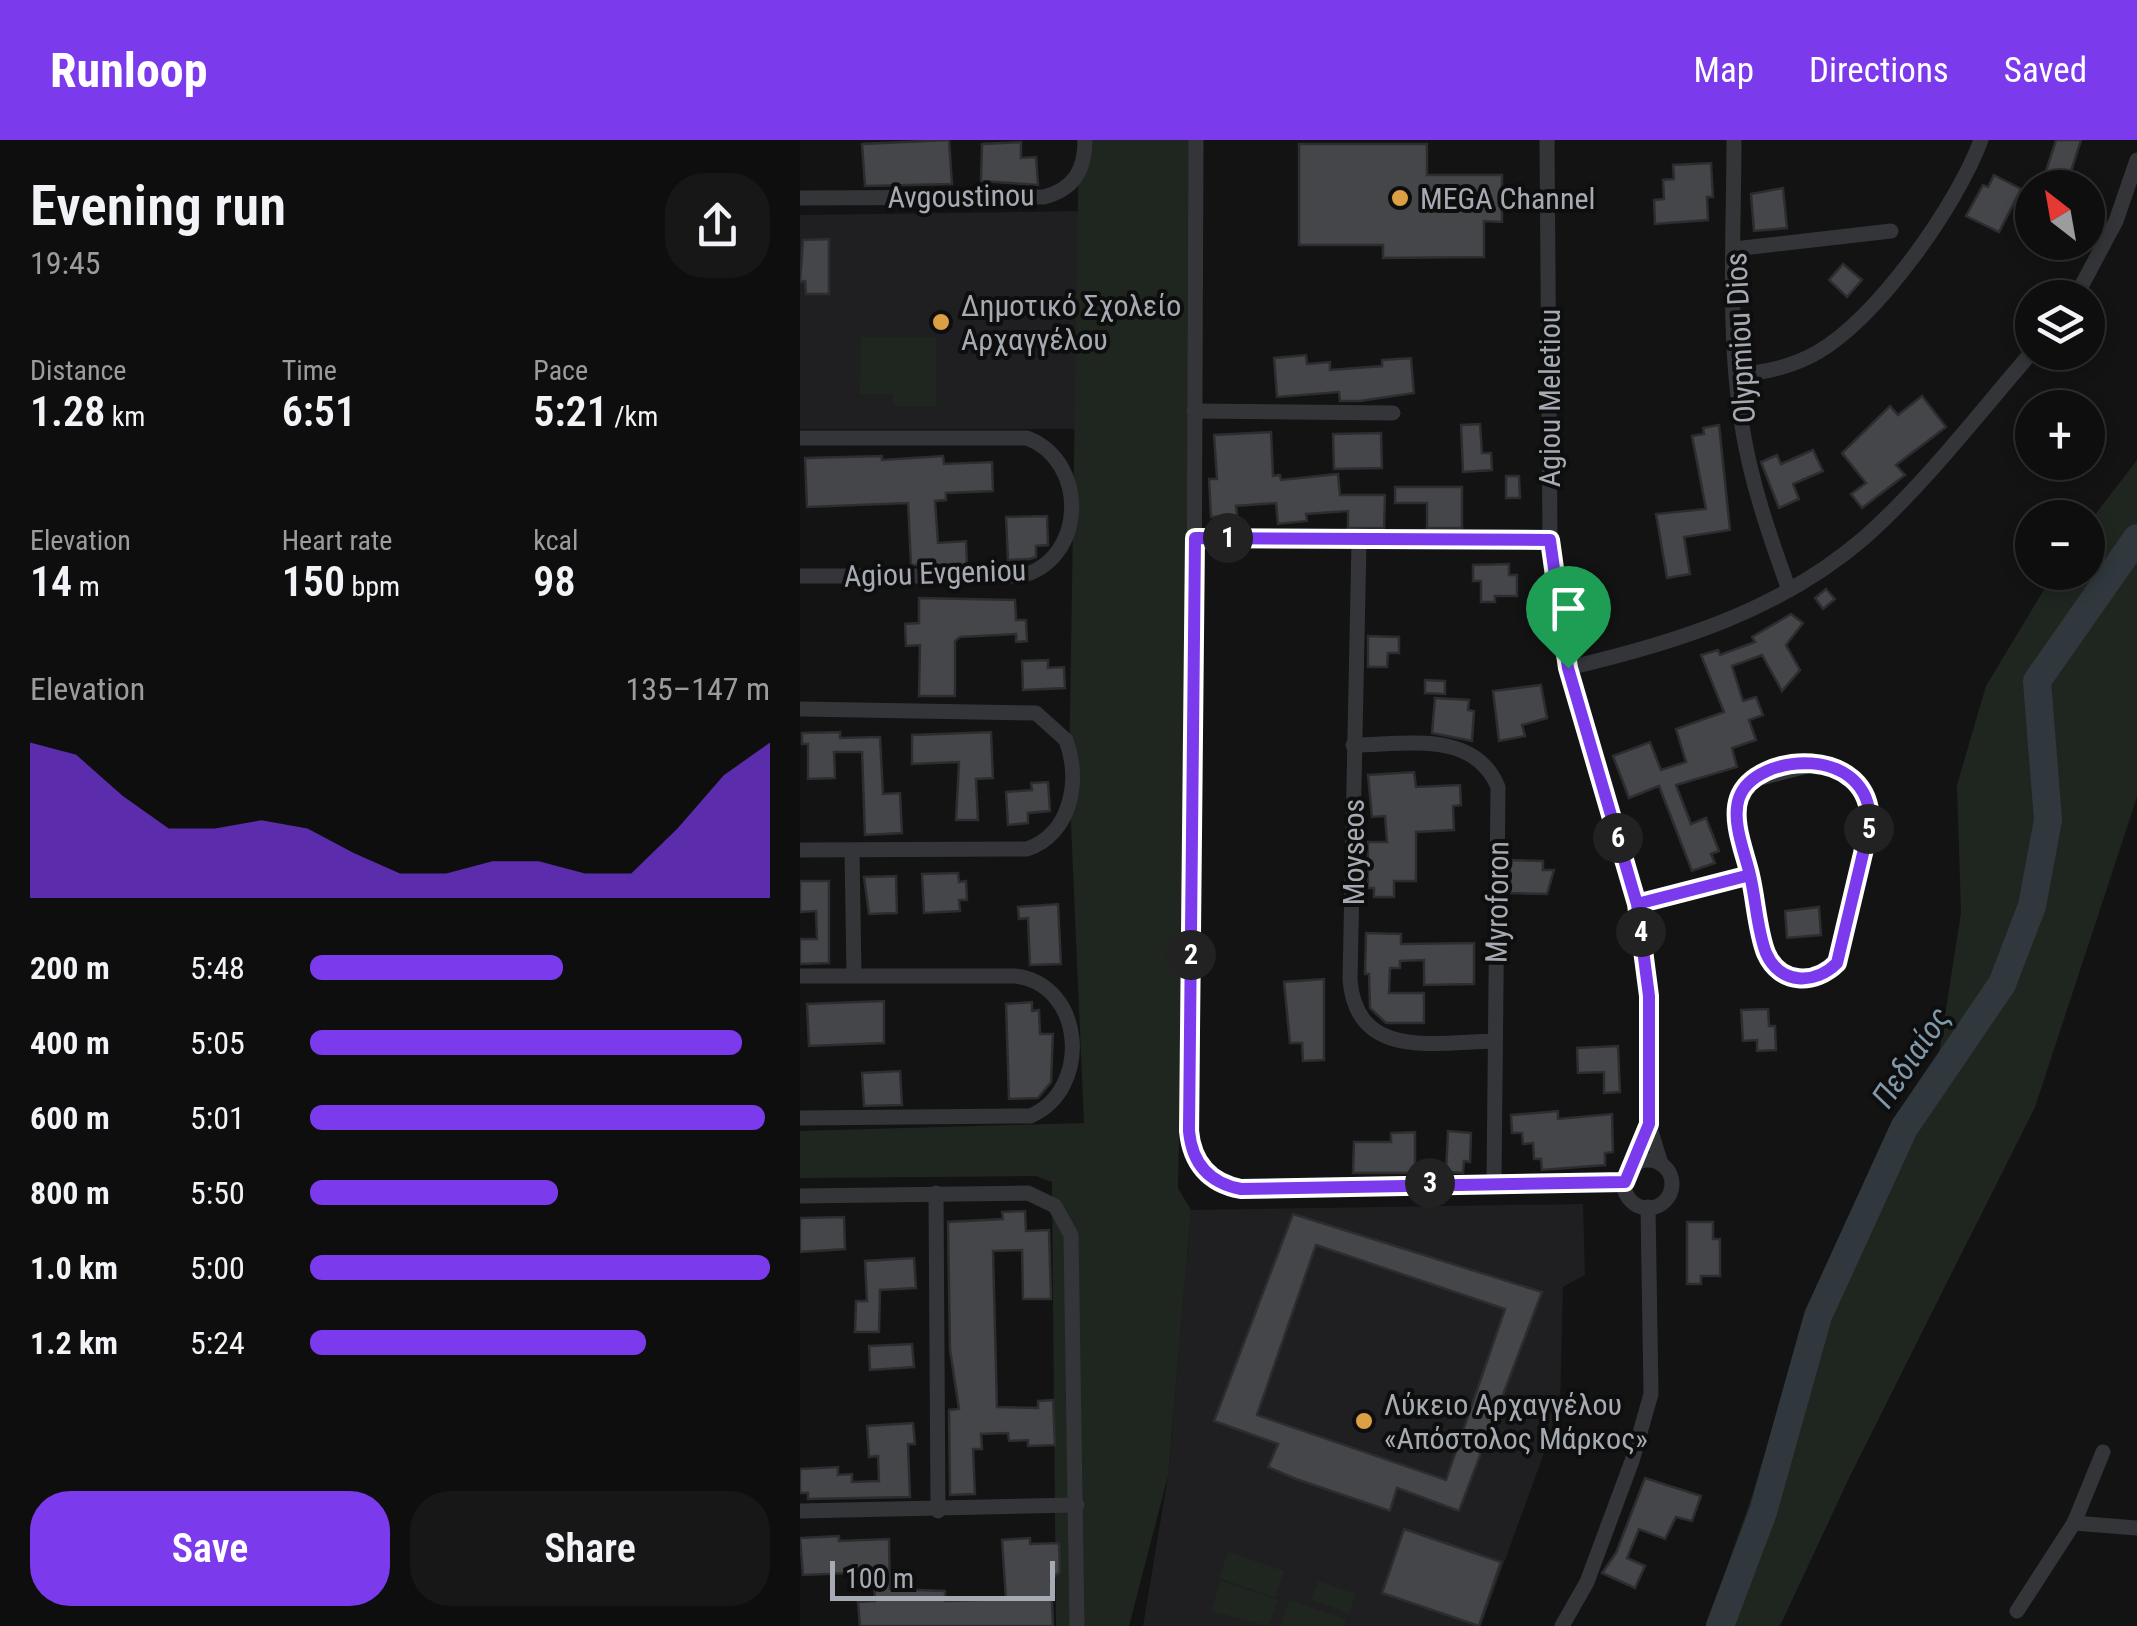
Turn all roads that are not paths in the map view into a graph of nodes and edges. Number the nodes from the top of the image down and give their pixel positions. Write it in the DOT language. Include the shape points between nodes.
graph roads {
  1 [pos="1085,140"];
  2 [pos="1196,140"];
  3 [pos="1547,140"];
  4 [pos="1734,140"];
  5 [pos="1982,140"];
  6 [pos="2137,160"];
  7 [pos="800,198"];
  8 [pos="1891,231"];
  9 [pos="1734,249"];
  10 [pos="2085,280"];
  11 [pos="2016,370"];
  12 [pos="1737,375"];
  13 [pos="1194,410"];
  14 [pos="1393,413"];
  15 [pos="800,438"];
  16 [pos="1195,538"];
  17 [pos="1550,540"];
  18 [pos="1359,541"];
  19 [pos="800,576"];
  20 [pos="1789,590"];
  21 [pos="1568,668"];
  22 [pos="800,710"];
  23 [pos="1353,744"];
  24 [pos="800,850"];
  25 [pos="852,851"];
  26 [pos="1750,875"];
  27 [pos="1637,904"];
  28 [pos="854,975"];
  29 [pos="800,976"];
  30 [pos="1496,1041"];
  31 [pos="800,1118"];
  32 [pos="1649,1124"];
  33 [pos="1635,1164"];
  34 [pos="1662,1164"];
  35 [pos="1494,1181"];
  36 [pos="1625,1182"];
  37 [pos="936,1193"];
  38 [pos="800,1196"];
  39 [pos="1648,1207"];
  40 [pos="2103,1452"];
  41 [pos="1077,1505"];
  42 [pos="800,1511"];
  43 [pos="938,1511"];
  44 [pos="2074,1524"];
  45 [pos="2137,1528"];
  46 [pos="2017,1611"];
  47 [pos="1077,1626"];
  48 [pos="1562,1626"];
  1 -- 7 [label="street, Avgoustinou" via="1075,180 1044,196"];
  2 -- 13 [label="street"];
  3 -- 17 [label="street, Agiou Meletiou"];
  4 -- 9 [label="street, Olypmiou Dios"];
  5 -- 12 [label="street" via="1936,226 1852,324 1803,359"];
  6 -- 10 [label="street" via="2116,221"];
  8 -- 9 [label="street"];
  9 -- 12 [label="street, Olypmiou Dios"];
  11 -- 20 [label="street" via="1885,518"];
  12 -- 20 [label="street, Olypmiou Dios" via="1750,465"];
  13 -- 14 [label="street"];
  13 -- 16 [label="street"];
  15 -- 19 [label="street, Agiou Evgeniou" via="1027,438 1046,448 1064,472 1070,524 1059,556 1021,576"];
  16 -- 18 [label="street"];
  16 -- 35 [label="street" via="1189,1131 1196,1160 1210,1178 1241,1189"];
  17 -- 18 [label="street"];
  17 -- 21 [label="street, Agiou Meletiou"];
  18 -- 23 [label="street, Moyseos"];
  20 -- 21 [label="street" via="1695,634"];
  21 -- 27 [label="street, Agiou Meletiou"];
  22 -- 25 [label="street" via="1028,711 1052,724 1069,749 1066,817 1039,844 1012,851"];
  23 -- 30 [label="street, Moyseos" via="1350,980 1358,1012 1372,1030 1393,1040"];
  23 -- 30 [label="street, Myroforon" via="1458,746 1493,775 1499,797"];
  24 -- 25 [label="street"];
  25 -- 28 [label="street"];
  26 -- 26 [label="street" via="1774,966 1802,980 1832,969 1842,951 1870,824 1868,800 1853,776 1819,763 1753,780 1736,813"];
  26 -- 27 [label="street"];
  27 -- 32 [label="street, Agiou Meletiou" via="1649,996"];
  28 -- 29 [label="street"];
  28 -- 31 [label="street" via="1036,980 1065,1010 1070,1073 1052,1103 1017,1118"];
  30 -- 35 [label="street, Myroforon"];
  32 -- 33 [label="street, Agiou Meletiou"];
  32 -- 34 [label="street, Agiou Meletiou"];
  33 -- 34 [label="street"];
  33 -- 36 [label="street"];
  34 -- 39 [label="street" via="1671,1191"];
  35 -- 36 [label="street"];
  36 -- 39 [label="street" via="1631,1200"];
  37 -- 38 [label="street"];
  37 -- 41 [label="street" via="1040,1195 1064,1220 1071,1236"];
  37 -- 43 [label="street"];
  39 -- 48 [label="street" via="1651,1394 1587,1582"];
  40 -- 44 [label="street"];
  41 -- 43 [label="street"];
  41 -- 47 [label="street"];
  42 -- 43 [label="street"];
  44 -- 45 [label="street"];
  44 -- 46 [label="street"];
}
